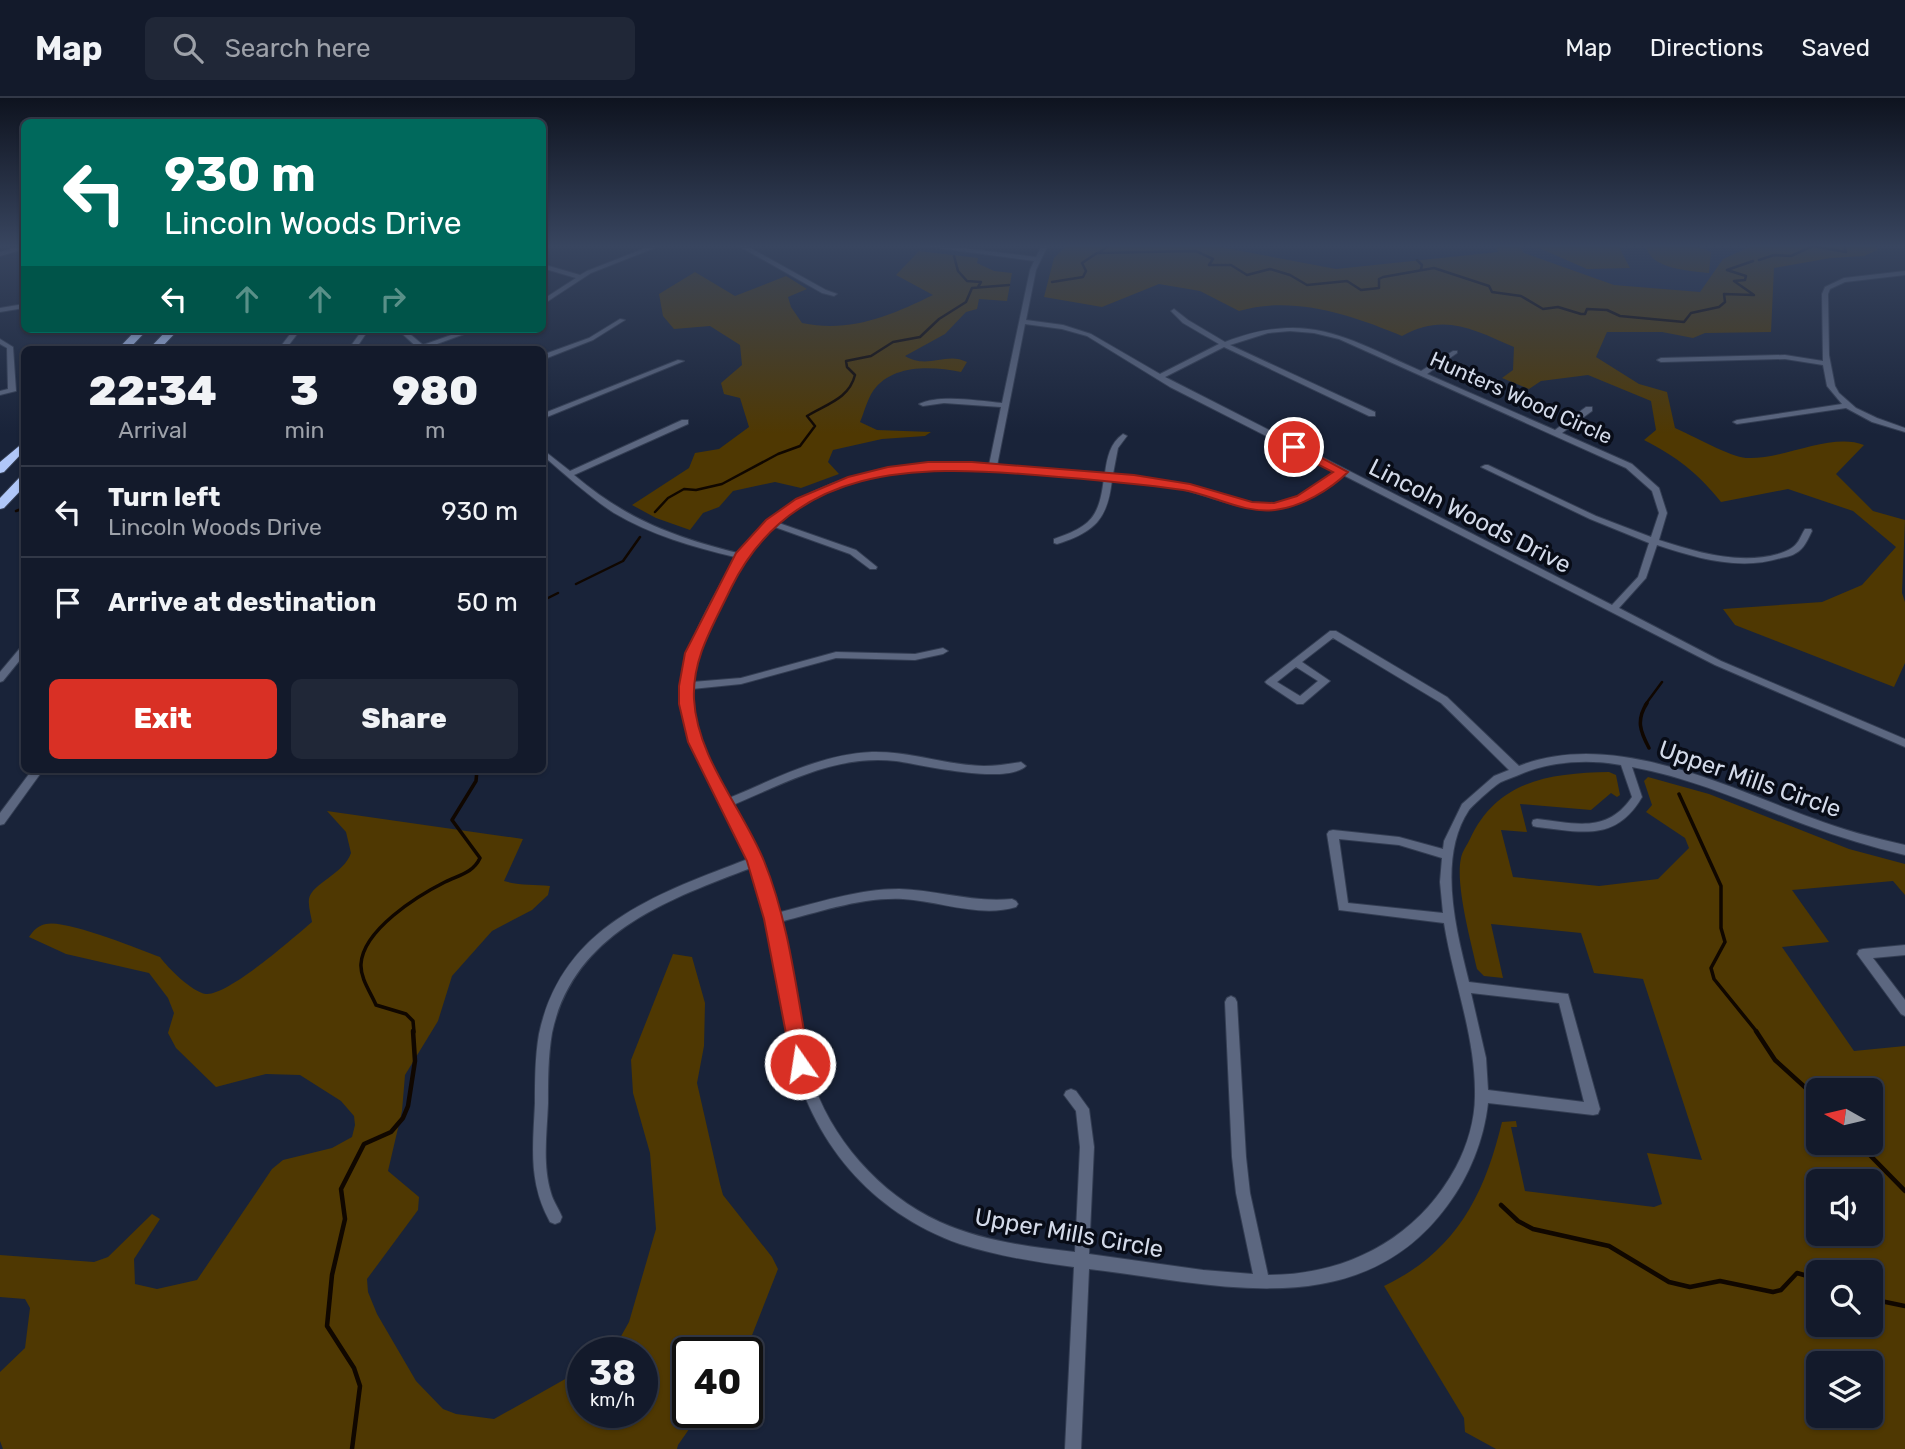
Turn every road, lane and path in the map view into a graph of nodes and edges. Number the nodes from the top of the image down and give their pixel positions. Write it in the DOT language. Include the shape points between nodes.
graph roads {
  1 [pos="1026,308"];
  2 [pos="1826,308"];
  3 [pos="1174,311"];
  4 [pos="622,320"];
  5 [pos="1022,323"];
  6 [pos="140,333"];
  7 [pos="170,333"];
  8 [pos="404,333"];
  9 [pos="464,333"];
  10 [pos="0,341"];
  11 [pos="1226,344"];
  12 [pos="126,346"];
  13 [pos="157,346"];
  14 [pos="419,346"];
  15 [pos="430,346"];
  16 [pos="1455,352"];
  17 [pos="546,356"];
  18 [pos="1661,360"];
  19 [pos="680,361"];
  20 [pos="1828,364"];
  21 [pos="1422,374"];
  22 [pos="1159,377"];
  23 [pos="0,393"];
  24 [pos="923,404"];
  25 [pos="1006,405"];
  26 [pos="1850,405"];
  27 [pos="1589,409"];
  28 [pos="1372,414"];
  29 [pos="546,415"];
  30 [pos="685,422"];
  31 [pos="1737,422"];
  32 [pos="1905,430"];
  33 [pos="1557,433"];
  34 [pos="1123,436"];
  35 [pos="21,448"];
  36 [pos="546,454"];
  37 [pos="993,467"];
  38 [pos="1485,467"];
  39 [pos="0,469"];
  40 [pos="1342,472"];
  41 [pos="569,474"];
  42 [pos="1110,477"];
  43 [pos="21,483"];
  44 [pos="0,505"];
  45 [pos="771,523"];
  46 [pos="1808,531"];
  47 [pos="1057,541"];
  48 [pos="1654,541"];
  49 [pos="740,556"];
  50 [pos="873,567"];
  51 [pos="1612,610"];
  52 [pos="943,651"];
  53 [pos="21,653"];
  54 [pos="1295,662"];
  55 [pos="0,678"];
  56 [pos="686,686"];
  57 [pos="1905,743"];
  58 [pos="1625,761"];
  59 [pos="1021,766"];
  60 [pos="1517,771"];
  61 [pos="36,773"];
  62 [pos="727,803"];
  63 [pos="0,821"];
  64 [pos="1536,823"];
  65 [pos="1905,850"];
  66 [pos="1446,854"];
  67 [pos="755,861"];
  68 [pos="1012,904"];
  69 [pos="773,919"];
  70 [pos="1450,919"];
  71 [pos="1905,950"];
  72 [pos="1465,987"];
  73 [pos="1231,1002"];
  74 [pos="1905,1010"];
  75 [pos="1071,1095"];
  76 [pos="1482,1096"];
  77 [pos="555,1217"];
  78 [pos="1082,1260"];
  79 [pos="1262,1281"];
  80 [pos="1073,1449"];
  1 -- 5 [label="street"];
  2 -- 20 [label="street"];
  3 -- 11 [label="street" via="1181,320"];
  4 -- 17 [label="street" via="591,339"];
  5 -- 22 [label="street, Lincoln Woods Drive" via="1089,335"];
  5 -- 25 [label="street"];
  6 -- 12 [label="highway"];
  7 -- 13 [label="highway"];
  8 -- 14 [label="street"];
  9 -- 15 [label="street"];
  10 -- 23 [label="street" via="10,347 12,391"];
  11 -- 21 [label="street, Hunters Wood Circle" via="1265,330 1315,331"];
  11 -- 22 [label="street, Hunters Wood Circle"];
  11 -- 28 [label="street"];
  16 -- 21 [label="street"];
  18 -- 20 [label="street" via="1774,357"];
  19 -- 29 [label="street"];
  20 -- 26 [label="street" via="1830,385"];
  21 -- 33 [label="street, Hunters Wood Circle"];
  22 -- 40 [label="street, Lincoln Woods Drive"];
  24 -- 25 [label="street"];
  25 -- 37 [label="street"];
  26 -- 31 [label="street"];
  26 -- 32 [label="street"];
  27 -- 33 [label="street"];
  30 -- 41 [label="street"];
  33 -- 48 [label="street, Hunters Wood Circle" via="1629,466 1649,481 1663,513"];
  34 -- 42 [label="street" via="1113,449"];
  35 -- 39 [label="highway"];
  36 -- 41 [label="street"];
  37 -- 42 [label="street, Upper Mills Circle"];
  37 -- 45 [label="street, Upper Mills Circle" via="928,466 868,475 820,492"];
  38 -- 48 [label="street" via="1606,524"];
  40 -- 42 [label="street, Upper Mills Circle" via="1301,498 1274,506 1252,505 1174,484"];
  40 -- 51 [label="street, Lincoln Woods Drive"];
  41 -- 49 [label="street" via="640,523"];
  42 -- 47 [label="street" via="1100,512 1076,534"];
  43 -- 44 [label="highway"];
  45 -- 49 [label="street, Upper Mills Circle"];
  45 -- 50 [label="street" via="853,552"];
  46 -- 48 [label="street" via="1795,551 1759,561 1712,557"];
  48 -- 51 [label="street, Hunters Wood Circle" via="1642,578"];
  49 -- 56 [label="street, Upper Mills Circle" via="696,642"];
  51 -- 57 [label="street, Lincoln Woods Drive" via="1746,677"];
  52 -- 56 [label="street" via="915,657 836,655 741,681"];
  53 -- 55 [label="street"];
  54 -- 54 [label="street" via="1270,682 1300,701 1325,681"];
  54 -- 60 [label="street" via="1333,633 1444,700"];
  56 -- 62 [label="street, Upper Mills Circle" via="696,742"];
  58 -- 60 [label="street, Upper Mills Circle" via="1557,761"];
  58 -- 64 [label="street" via="1637,797 1613,823 1596,828"];
  58 -- 65 [label="street, Upper Mills Circle" via="1697,778 1850,836"];
  59 -- 62 [label="street" via="987,771 893,757 848,758"];
  60 -- 66 [label="street, Upper Mills Circle" via="1489,785 1466,808 1454,826"];
  61 -- 63 [label="street"];
  62 -- 67 [label="street, Upper Mills Circle"];
  66 -- 70 [label="street, Upper Mills Circle"];
  66 -- 70 [label="street" via="1406,842 1333,834 1343,907"];
  67 -- 69 [label="street, Upper Mills Circle"];
  67 -- 77 [label="street" via="642,908 601,939 566,982 542,1054 540,1166 545,1203"];
  68 -- 69 [label="street" via="978,906 881,894"];
  69 -- 78 [label="street, Upper Mills Circle" via="807,1088 850,1160 881,1192 934,1226 1007,1249"];
  70 -- 72 [label="street, Upper Mills Circle"];
  71 -- 74 [label="street" via="1863,954"];
  72 -- 76 [label="street, Upper Mills Circle"];
  72 -- 76 [label="street" via="1564,998 1594,1109"];
  73 -- 79 [label="street" via="1243,1194"];
  75 -- 78 [label="street" via="1082,1109 1086,1125"];
  76 -- 79 [label="street, Upper Mills Circle" via="1470,1149 1452,1190 1404,1240 1331,1275"];
  78 -- 79 [label="street, Upper Mills Circle"];
  78 -- 80 [label="street"];
}
